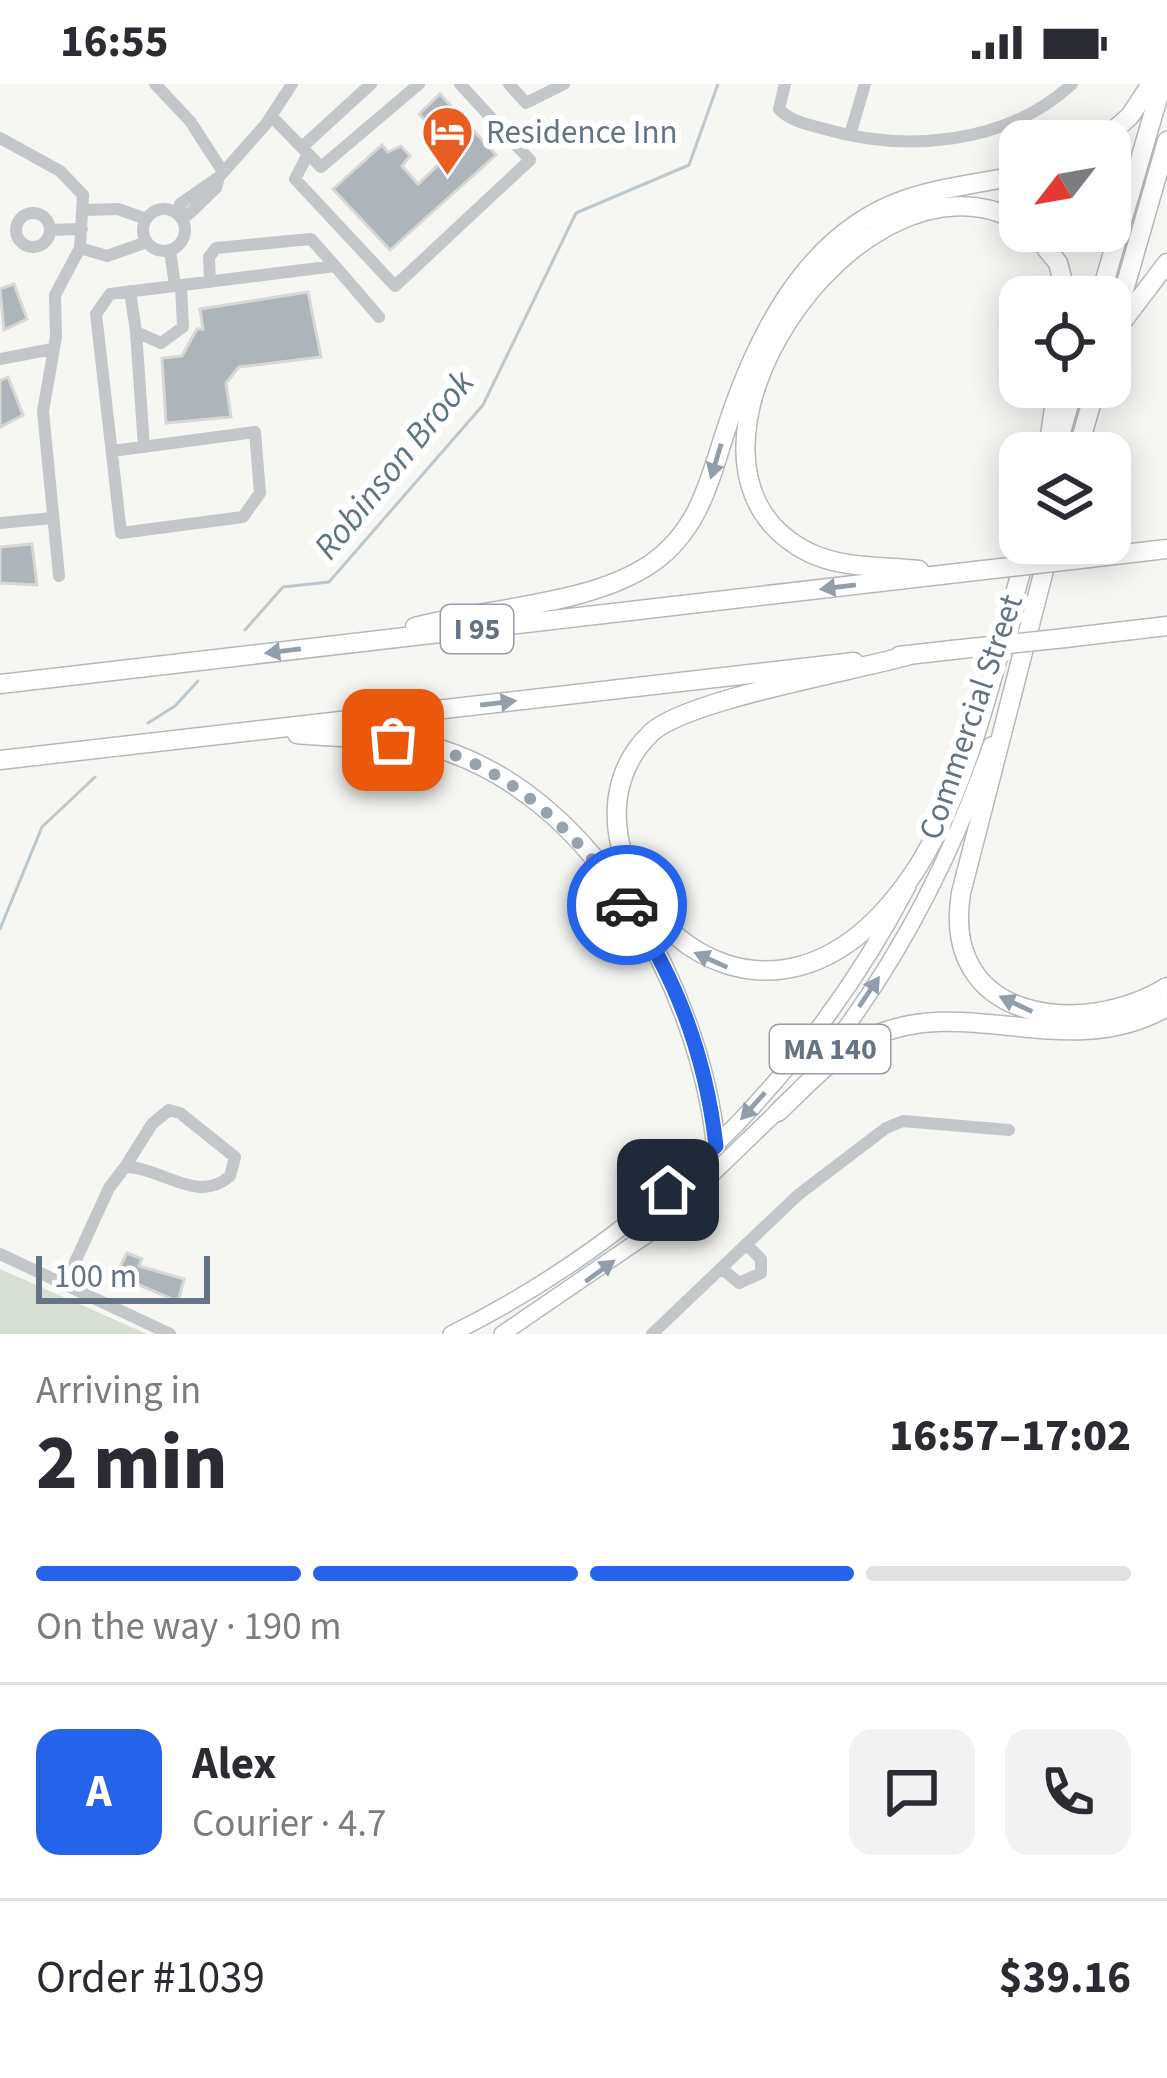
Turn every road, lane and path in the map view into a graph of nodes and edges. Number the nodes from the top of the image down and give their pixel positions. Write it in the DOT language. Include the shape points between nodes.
graph roads {
  1 [pos="155,84"];
  2 [pos="292,84"];
  3 [pos="419,84"];
  4 [pos="460,84"];
  5 [pos="509,84"];
  6 [pos="564,84"];
  7 [pos="784,84"];
  8 [pos="865,84"];
  9 [pos="1072,84"];
  10 [pos="1151,84"];
  11 [pos="1162,84"];
  12 [pos="370,85"];
  13 [pos="388,106"];
  14 [pos="272,116"];
  15 [pos="1126,120"];
  16 [pos="850,135"];
  17 [pos="0,138"];
  18 [pos="1167,141"];
  19 [pos="305,151"];
  20 [pos="221,175"];
  21 [pos="999,180"];
  22 [pos="84,210"];
  23 [pos="180,214"];
  24 [pos="999,214"];
  25 [pos="146,219"];
  26 [pos="82,229"];
  27 [pos="50,230"];
  28 [pos="147,242"];
  29 [pos="80,248"];
  30 [pos="170,250"];
  31 [pos="1167,263"];
  32 [pos="335,266"];
  33 [pos="1106,276"];
  34 [pos="1129,276"];
  35 [pos="210,281"];
  36 [pos="178,286"];
  37 [pos="130,291"];
  38 [pos="1131,308"];
  39 [pos="379,317"];
  40 [pos="136,332"];
  41 [pos="52,349"];
  42 [pos="0,359"];
  43 [pos="144,447"];
  44 [pos="112,451"];
  45 [pos="52,518"];
  46 [pos="0,523"];
  47 [pos="1167,546"];
  48 [pos="1023,564"];
  49 [pos="1045,564"];
  50 [pos="954,574"];
  51 [pos="59,577"];
  52 [pos="1167,626"];
  53 [pos="1115,632"];
  54 [pos="1167,640"];
  55 [pos="352,644"];
  56 [pos="910,655"];
  57 [pos="1018,657"];
  58 [pos="0,684"];
  59 [pos="257,730"];
  60 [pos="0,760"];
  61 [pos="914,872"];
  62 [pos="1167,987"];
  63 [pos="1167,1006"];
  64 [pos="778,1112"];
  65 [pos="1009,1130"];
  66 [pos="716,1146"];
  67 [pos="125,1167"];
  68 [pos="746,1244"];
  69 [pos="0,1254"];
  70 [pos="722,1268"];
  71 [pos="65,1284"];
  72 [pos="170,1334"];
  73 [pos="452,1334"];
  74 [pos="502,1334"];
  75 [pos="652,1334"];
  1 -- 20 [label="street" via="190,122"];
  2 -- 14 [label="street"];
  3 -- 13 [label="street"];
  4 -- 19 [label="street" via="530,160 395,286 295,179"];
  5 -- 6 [label="street" via="526,103"];
  7 -- 16 [label="street" via="783,115"];
  8 -- 16 [label="street"];
  9 -- 16 [label="street" via="1050,104 965,136 915,144"];
  10 -- 15 [label="highway"];
  11 -- 33 [label="highway"];
  12 -- 13 [label="street"];
  12 -- 19 [label="street"];
  13 -- 19 [label="street" via="321,166"];
  14 -- 19 [label="street"];
  14 -- 20 [label="street"];
  17 -- 22 [label="street" via="79,184"];
  18 -- 34 [label="highway"];
  20 -- 23 [label="street" via="217,188"];
  21 -- 55 [label="highway, one-way" via="890,206 819,257 748,364 697,513 653,562 607,585"];
  22 -- 25 [label="street"];
  22 -- 26 [label="street"];
  23 -- 25 [label="street" via="160,210"];
  23 -- 30 [label="street" via="184,235"];
  24 -- 50 [label="highway" via="944,208 868,237 791,320 747,422 748,486 793,543 842,563"];
  25 -- 28 [label="street"];
  26 -- 27 [label="street"];
  26 -- 29 [label="street"];
  28 -- 29 [label="street" via="107,256"];
  28 -- 30 [label="street"];
  29 -- 41 [label="street" via="55,295"];
  30 -- 36 [label="street"];
  31 -- 38 [label="highway"];
  32 -- 35 [label="street"];
  32 -- 35 [label="street" via="311,238 216,248 208,257"];
  32 -- 39 [label="street"];
  35 -- 36 [label="street"];
  36 -- 37 [label="street"];
  36 -- 40 [label="street" via="185,314 179,333 154,343"];
  37 -- 40 [label="street"];
  37 -- 44 [label="street" via="110,294 96,314"];
  40 -- 43 [label="street"];
  41 -- 42 [label="street"];
  41 -- 45 [label="street" via="43,411"];
  43 -- 44 [label="street"];
  43 -- 44 [label="street" via="255,433 260,493 243,518 121,533"];
  45 -- 46 [label="street"];
  45 -- 51 [label="street"];
  47 -- 50 [label="highway, I 95, bridge"];
  48 -- 61 [label="highway, Commercial Street / MA 140" via="972,735"];
  49 -- 57 [label="highway, Commercial Street / MA 140"];
  50 -- 55 [label="highway, I 95, one-way"];
  52 -- 53 [label="highway, I 95"];
  53 -- 54 [label="highway"];
  53 -- 56 [label="highway, I 95, bridge"];
  55 -- 58 [label="highway, I 95, one-way"];
  59 -- 56 [label="highway, I 95, one-way"];
  61 -- 56 [label="highway, one-way" via="835,952 791,969 736,970 693,952 656,916 630,868 620,816 634,754 669,718"];
  62 -- 57 [label="highway, one-way" via="1107,1012 1039,1014 998,995 967,954 960,901"];
  64 -- 57 [label="main road, Commercial Street / MA 140, one-way" via="845,1028 924,901 985,764"];
  59 -- 60 [label="highway, I 95"];
  59 -- 66 [label="highway" via="441,749 497,774 553,819 616,890 670,978 698,1050"];
  61 -- 66 [label="main road, Commercial Street / MA 140, one-way" via="826,1017"];
  63 -- 64 [label="highway" via="1080,1033 951,1021 897,1027 846,1050"];
  74 -- 64 [label="main road, Commercial Street / MA 140, one-way" via="654,1230"];
  65 -- 68 [label="street" via="894,1123"];
  66 -- 73 [label="main road, Commercial Street / MA 140" via="603,1243"];
  67 -- 67 [label="street" via="169,1111 235,1156 230,1175 209,1188"];
  67 -- 71 [label="street"];
  68 -- 70 [label="street"];
  68 -- 70 [label="street" via="761,1273 739,1283"];
  69 -- 71 [label="street"];
  70 -- 75 [label="street"];
  71 -- 72 [label="street"];
}
